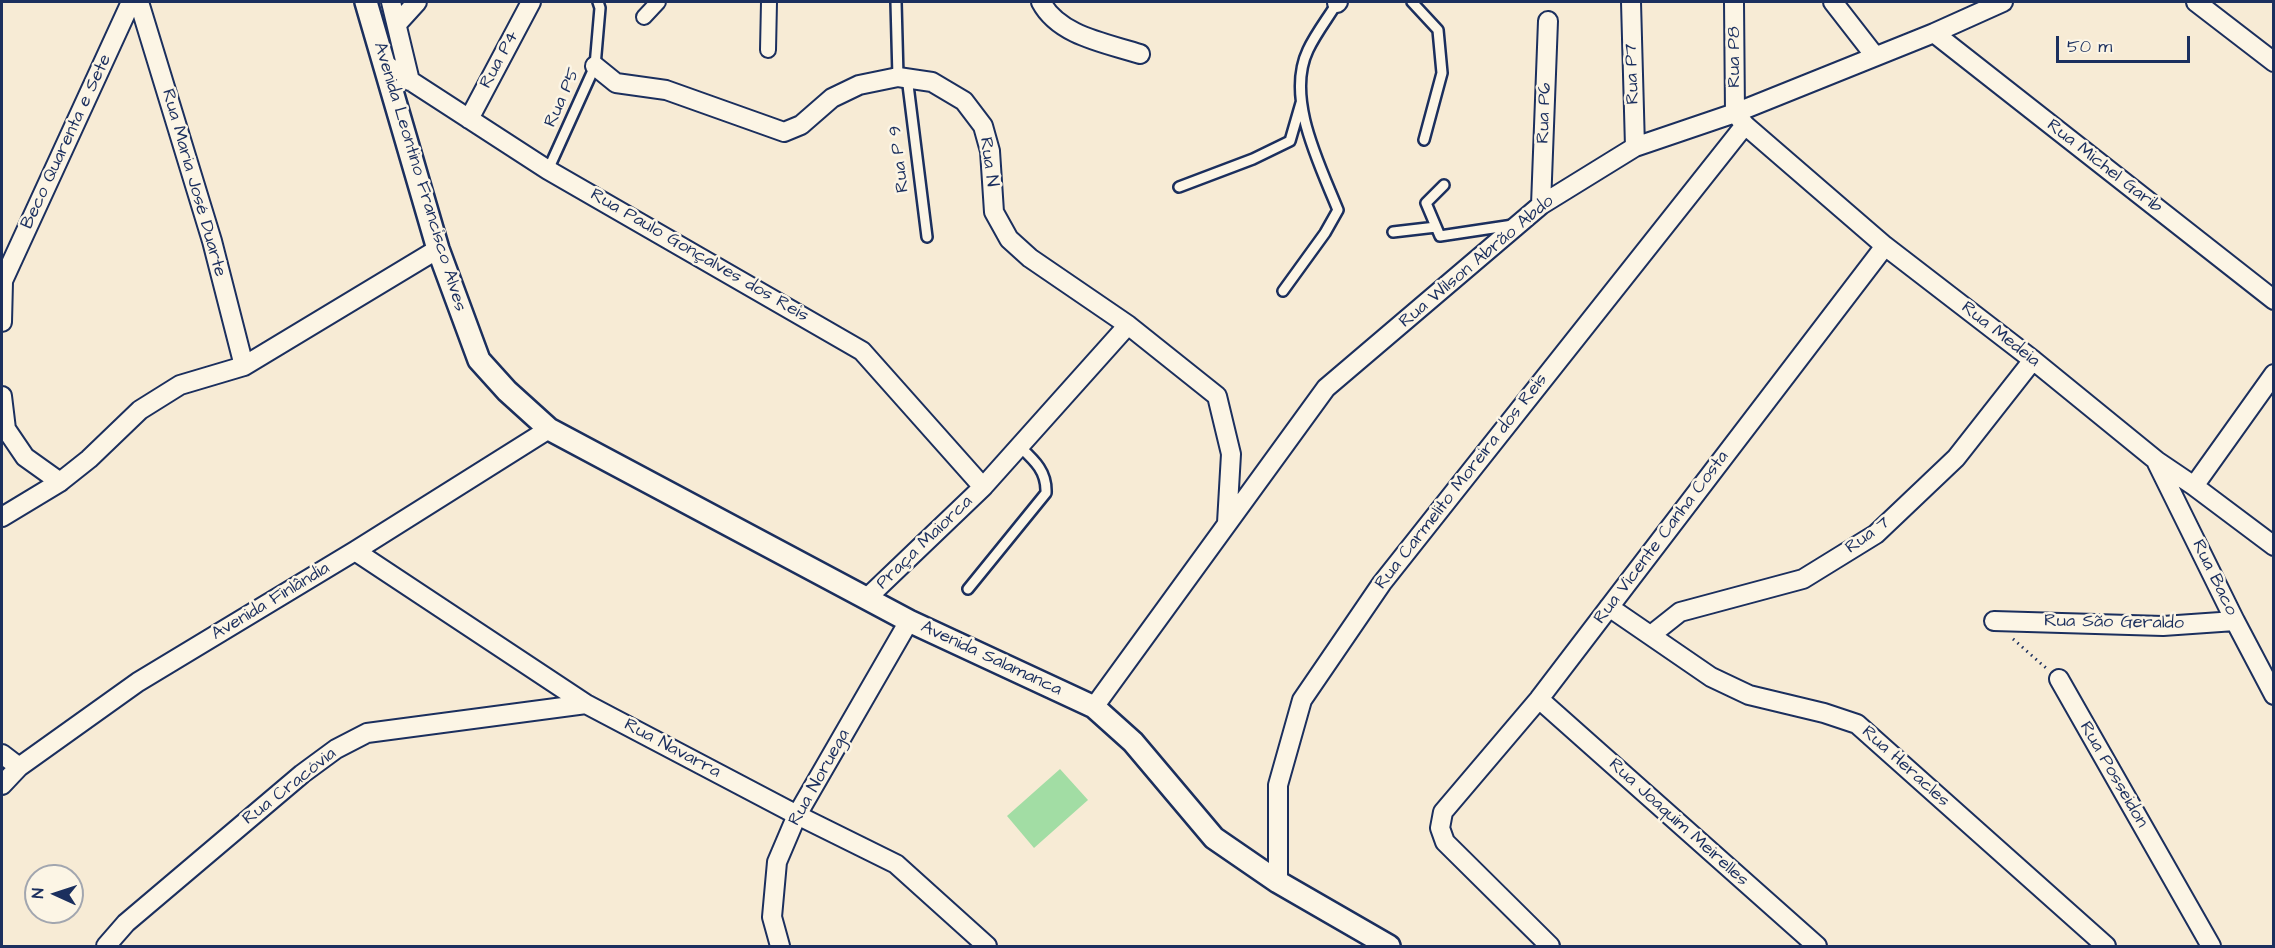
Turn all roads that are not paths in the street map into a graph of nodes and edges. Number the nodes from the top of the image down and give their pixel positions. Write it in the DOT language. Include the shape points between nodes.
graph roads {
  1 [pos="132,2"];
  2 [pos="139,2"];
  3 [pos="366,2"];
  4 [pos="391,2"];
  5 [pos="417,2"];
  6 [pos="531,2"];
  7 [pos="598,2"];
  8 [pos="658,2"];
  9 [pos="769,2"];
  10 [pos="896,2"];
  11 [pos="1041,2"];
  12 [pos="1338,2"];
  13 [pos="1412,2"];
  14 [pos="1631,2"];
  15 [pos="1734,2"];
  16 [pos="1833,2"];
  17 [pos="2003,2"];
  18 [pos="2196,2"];
  19 [pos="644,17"];
  20 [pos="1548,21"];
  21 [pos="397,24"];
  22 [pos="1934,33"];
  23 [pos="768,50"];
  24 [pos="1140,54"];
  25 [pos="1875,56"];
  26 [pos="2274,62"];
  27 [pos="383,63"];
  28 [pos="595,66"];
  29 [pos="903,77"];
  30 [pos="410,81"];
  31 [pos="1302,103"];
  32 [pos="469,119"];
  33 [pos="1740,119"];
  34 [pos="1424,140"];
  35 [pos="1635,147"];
  36 [pos="548,170"];
  37 [pos="1444,184"];
  38 [pos="1179,187"];
  39 [pos="1541,205"];
  40 [pos="1518,224"];
  41 [pos="1436,227"];
  42 [pos="1393,232"];
  43 [pos="927,237"];
  44 [pos="1885,246"];
  45 [pos="438,249"];
  46 [pos="2,282"];
  47 [pos="1283,291"];
  48 [pos="2274,300"];
  49 [pos="2,322"];
  50 [pos="1128,325"];
  51 [pos="2033,360"];
  52 [pos="244,366"];
  53 [pos="2274,374"];
  54 [pos="2,396"];
  55 [pos="549,429"];
  56 [pos="1020,446"];
  57 [pos="2157,461"];
  58 [pos="60,482"];
  59 [pos="2194,486"];
  60 [pos="983,487"];
  61 [pos="2,517"];
  62 [pos="1227,523"];
  63 [pos="2274,546"];
  64 [pos="355,551"];
  65 [pos="968,589"];
  66 [pos="867,598"];
  67 [pos="1609,607"];
  68 [pos="909,621"];
  69 [pos="1994,621"];
  70 [pos="2235,621"];
  71 [pos="1651,636"];
  72 [pos="2058,679"];
  73 [pos="2274,694"];
  74 [pos="1539,699"];
  75 [pos="586,704"];
  76 [pos="1095,707"];
  77 [pos="2,754"];
  78 [pos="19,767"];
  79 [pos="2,785"];
  80 [pos="797,815"];
  81 [pos="1278,882"];
  82 [pos="106,946"];
  83 [pos="780,946"];
  84 [pos="987,946"];
  85 [pos="1389,946"];
  86 [pos="1550,946"];
  87 [pos="1818,946"];
  88 [pos="2106,946"];
  89 [pos="2211,946"];
  1 -- 46 [label="street, Beco Quarenta e Sete"];
  2 -- 52 [label="street, Rua Maria José Duarte" via="212,242"];
  3 -- 27 [label="street, Avenida Leontino Francisco Alves"];
  4 -- 21 [label="street, Avenida Leontino Francisco Alves"];
  5 -- 21 [label="street"];
  6 -- 32 [label="street, Rua P4"];
  7 -- 28 [label="lane, Rua P5"];
  8 -- 19 [label="street"];
  9 -- 23 [label="street"];
  10 -- 29 [label="lane, Rua P 9"];
  11 -- 24 [label="street" via="1062,26"];
  12 -- 31 [label="lane" via="1307,51"];
  13 -- 34 [label="lane" via="1438,30 1442,73"];
  14 -- 35 [label="street, Rua P7"];
  15 -- 33 [label="street, Rua P8"];
  16 -- 25 [label="street"];
  17 -- 22 [label="street, Rua Wilson Abrão Abdo"];
  18 -- 26 [label="street"];
  20 -- 39 [label="street, Rua P6"];
  21 -- 30 [label="street, Avenida Leontino Francisco Alves"];
  22 -- 25 [label="street, Rua Wilson Abrão Abdo"];
  22 -- 48 [label="street, Rua Michel Garib"];
  25 -- 33 [label="street, Rua Wilson Abrão Abdo"];
  27 -- 30 [label="street, Rua Paulo Gonçalves dos Reis"];
  27 -- 45 [label="street, Avenida Leontino Francisco Alves"];
  28 -- 29 [label="street, Rua N" via="616,83 666,90 784,132 801,125 832,98 858,85"];
  28 -- 36 [label="lane, Rua P5"];
  29 -- 43 [label="lane, Rua P 9"];
  29 -- 50 [label="street, Rua N" via="932,82 964,101 983,126 990,151 993,212 1009,239 1030,258"];
  30 -- 32 [label="street, Rua Paulo Gonçalves dos Reis"];
  31 -- 38 [label="lane" via="1290,141"];
  31 -- 47 [label="lane" via="1310,139 1338,210"];
  32 -- 36 [label="street, Rua Paulo Gonçalves dos Reis"];
  33 -- 35 [label="street, Rua Wilson Abrão Abdo"];
  33 -- 44 [label="street, Rua Medeia"];
  33 -- 81 [label="street, Rua Carmelito Moreira dos Reis" via="1382,583 1302,700 1278,785"];
  35 -- 39 [label="street, Rua Wilson Abrão Abdo"];
  36 -- 60 [label="street, Rua Paulo Gonçalves dos Reis" via="862,351"];
  37 -- 41 [label="lane" via="1426,202"];
  39 -- 40 [label="street, Rua Wilson Abrão Abdo"];
  40 -- 41 [label="lane" via="1440,236"];
  40 -- 62 [label="street, Rua Wilson Abrão Abdo" via="1326,388"];
  41 -- 42 [label="lane"];
  44 -- 51 [label="street, Rua Medeia"];
  44 -- 67 [label="street, Rua Vicente Canha Costa"];
  45 -- 52 [label="street"];
  45 -- 55 [label="street, Avenida Leontino Francisco Alves" via="479,360"];
  46 -- 49 [label="street"];
  50 -- 56 [label="street, Praça Maiorca"];
  50 -- 62 [label="street, Rua N" via="1217,396 1231,454"];
  51 -- 57 [label="street, Rua Medeia"];
  51 -- 71 [label="street, Rua 7" via="1956,458 1876,534 1803,579 1680,612"];
  52 -- 58 [label="street" via="180,385 140,410"];
  53 -- 59 [label="street"];
  54 -- 58 [label="street" via="6,429 25,457"];
  55 -- 64 [label="street, Avenida Finlândia"];
  55 -- 66 [label="street, Avenida Salamanca"];
  56 -- 60 [label="street, Praça Maiorca"];
  56 -- 65 [label="lane" via="1039,465 1047,481 1046,493"];
  57 -- 59 [label="street, Rua Medeia"];
  57 -- 70 [label="street, Rua Baco"];
  58 -- 61 [label="street"];
  59 -- 63 [label="street, Rua Medeia"];
  60 -- 66 [label="street, Praça Maiorca"];
  62 -- 76 [label="street, Rua Wilson Abrão Abdo"];
  64 -- 75 [label="street, Rua Navarra"];
  64 -- 78 [label="street, Avenida Finlândia" via="138,682"];
  66 -- 68 [label="street, Avenida Salamanca"];
  67 -- 71 [label="street, Rua Heracles"];
  67 -- 74 [label="street, Rua Vicente Canha Costa"];
  68 -- 76 [label="street, Avenida Salamanca"];
  68 -- 80 [label="street, Rua Noruega"];
  69 -- 70 [label="street, Rua São Geraldo" via="2163,626"];
  70 -- 73 [label="street, Rua Baco"];
  71 -- 88 [label="street, Rua Heracles" via="1711,676 1749,695 1857,724"];
  72 -- 89 [label="street, Rua Posseidon"];
  74 -- 86 [label="street, Rua Vicente Canha Costa" via="1443,812 1440,828 1445,842"];
  74 -- 87 [label="street, Rua Joaquim Meirelles"];
  75 -- 80 [label="street, Rua Navarra"];
  75 -- 82 [label="street, Rua Cracóvia" via="367,733 336,749 302,774 126,923"];
  76 -- 81 [label="street, Avenida Salamanca" via="1133,742 1214,838"];
  77 -- 78 [label="street"];
  78 -- 79 [label="street, Avenida Finlândia"];
  80 -- 83 [label="street, Rua Noruega" via="777,862 772,917"];
  80 -- 84 [label="street, Rua Navarra" via="896,864"];
  81 -- 85 [label="street, Avenida Salamanca"];
}
